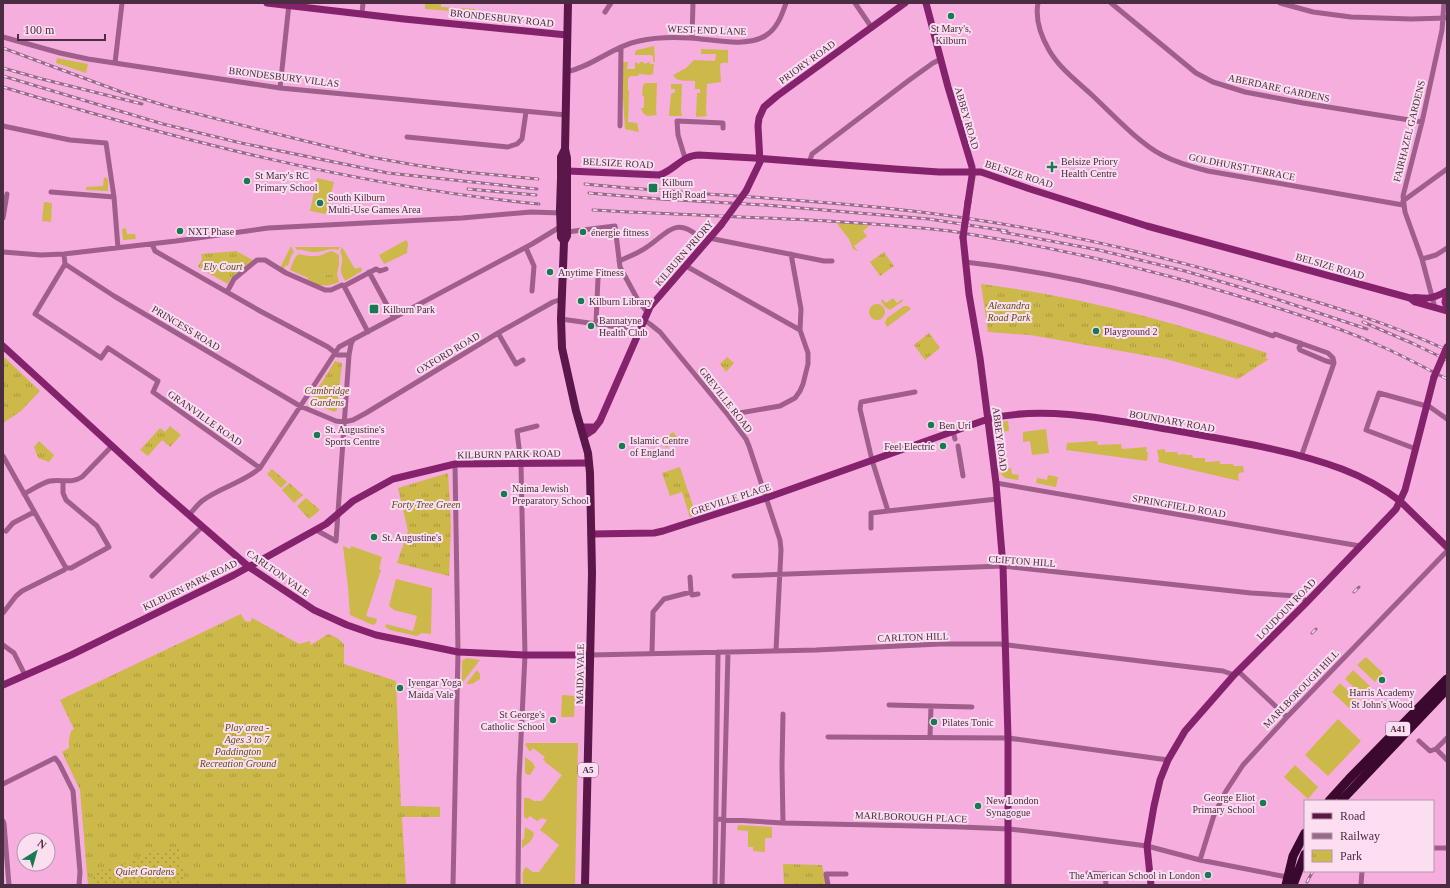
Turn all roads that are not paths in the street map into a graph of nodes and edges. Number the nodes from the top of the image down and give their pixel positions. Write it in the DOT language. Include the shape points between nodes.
graph roads {
  1 [pos="122,3"];
  2 [pos="267,3"];
  3 [pos="363,3"];
  4 [pos="568,3"];
  5 [pos="611,3"];
  6 [pos="693,3"];
  7 [pos="786,3"];
  8 [pos="855,3"];
  9 [pos="905,3"];
  10 [pos="926,3"];
  11 [pos="1038,3"];
  12 [pos="1111,3"];
  13 [pos="1280,3"];
  14 [pos="1444,3"];
  15 [pos="289,4"];
  16 [pos="605,12"];
  17 [pos="362,14"];
  18 [pos="1445,18"];
  19 [pos="872,28"];
  20 [pos="567,35"];
  21 [pos="3,37"];
  22 [pos="692,38"];
  23 [pos="621,48"];
  24 [pos="941,59"];
  25 [pos="115,63"];
  26 [pos="566,72"];
  27 [pos="280,88"];
  28 [pos="526,112"];
  29 [pos="566,114"];
  30 [pos="1422,122"];
  31 [pos="3,126"];
  32 [pos="620,126"];
  33 [pos="723,128"];
  34 [pos="407,137"];
  35 [pos="685,158"];
  36 [pos="760,158"];
  37 [pos="809,163"];
  38 [pos="1447,169"];
  39 [pos="972,171"];
  40 [pos="565,176"];
  41 [pos="51,192"];
  42 [pos="7,194"];
  43 [pos="114,197"];
  44 [pos="1403,203"];
  45 [pos="564,213"];
  46 [pos="3,218"];
  47 [pos="564,229"];
  48 [pos="698,236"];
  49 [pos="709,238"];
  50 [pos="152,244"];
  51 [pos="118,248"];
  52 [pos="526,248"];
  53 [pos="1447,248"];
  54 [pos="3,252"];
  55 [pos="64,254"];
  56 [pos="790,254"];
  57 [pos="1422,259"];
  58 [pos="619,261"];
  59 [pos="832,261"];
  60 [pos="965,262"];
  61 [pos="65,264"];
  62 [pos="686,266"];
  63 [pos="386,269"];
  64 [pos="369,272"];
  65 [pos="603,272"];
  66 [pos="344,286"];
  67 [pos="532,291"];
  68 [pos="227,292"];
  69 [pos="1447,292"];
  70 [pos="1433,297"];
  71 [pos="1410,298"];
  72 [pos="562,299"];
  73 [pos="1436,308"];
  74 [pos="1447,309"];
  75 [pos="647,312"];
  76 [pos="394,318"];
  77 [pos="561,319"];
  78 [pos="644,320"];
  79 [pos="596,323"];
  80 [pos="639,330"];
  81 [pos="800,330"];
  82 [pos="368,332"];
  83 [pos="498,333"];
  84 [pos="353,340"];
  85 [pos="1301,343"];
  86 [pos="3,346"];
  87 [pos="1447,347"];
  88 [pos="335,353"];
  89 [pos="349,355"];
  90 [pos="523,360"];
  91 [pos="1334,363"];
  92 [pos="915,392"];
  93 [pos="300,406"];
  94 [pos="1426,406"];
  95 [pos="728,415"];
  96 [pos="988,419"];
  97 [pos="1447,419"];
  98 [pos="344,422"];
  99 [pos="537,426"];
  100 [pos="581,427"];
  101 [pos="595,427"];
  102 [pos="953,432"];
  103 [pos="584,436"];
  104 [pos="955,439"];
  105 [pos="112,446"];
  106 [pos="958,446"];
  107 [pos="1416,449"];
  108 [pos="3,457"];
  109 [pos="1301,457"];
  110 [pos="872,460"];
  111 [pos="589,463"];
  112 [pos="455,464"];
  113 [pos="521,464"];
  114 [pos="260,468"];
  115 [pos="963,476"];
  116 [pos="63,482"];
  117 [pos="996,483"];
  118 [pos="24,494"];
  119 [pos="766,498"];
  120 [pos="997,499"];
  121 [pos="1400,501"];
  122 [pos="888,511"];
  123 [pos="34,512"];
  124 [pos="338,513"];
  125 [pos="189,515"];
  126 [pos="202,527"];
  127 [pos="871,528"];
  128 [pos="316,530"];
  129 [pos="6,531"];
  130 [pos="591,534"];
  131 [pos="1360,546"];
  132 [pos="1447,547"];
  133 [pos="1447,551"];
  134 [pos="1003,566"];
  135 [pos="249,567"];
  136 [pos="66,568"];
  137 [pos="780,574"];
  138 [pos="152,576"];
  139 [pos="734,576"];
  140 [pos="690,577"];
  141 [pos="691,592"];
  142 [pos="698,594"];
  143 [pos="1307,602"];
  144 [pos="3,614"];
  145 [pos="1006,644"];
  146 [pos="3,645"];
  147 [pos="776,650"];
  148 [pos="458,652"];
  149 [pos="718,652"];
  150 [pos="728,652"];
  151 [pos="652,653"];
  152 [pos="525,655"];
  153 [pos="590,655"];
  154 [pos="1236,673"];
  155 [pos="24,675"];
  156 [pos="1447,679"];
  157 [pos="3,685"];
  158 [pos="1447,689"];
  159 [pos="889,705"];
  160 [pos="931,706"];
  161 [pos="972,707"];
  162 [pos="783,714"];
  163 [pos="1287,716"];
  164 [pos="828,737"];
  165 [pos="930,737"];
  166 [pos="1008,738"];
  167 [pos="1447,738"];
  168 [pos="1419,741"];
  169 [pos="1436,749"];
  170 [pos="1168,760"];
  171 [pos="1447,760"];
  172 [pos="3,784"];
  173 [pos="1330,800"];
  174 [pos="1342,800"];
  175 [pos="717,819"];
  176 [pos="723,819"];
  177 [pos="3,821"];
  178 [pos="783,823"];
  179 [pos="1008,830"];
  180 [pos="1304,835"];
  181 [pos="1147,846"];
  182 [pos="1434,848"];
  183 [pos="1447,848"];
  184 [pos="1304,851"];
  185 [pos="1304,857"];
  186 [pos="1200,860"];
  187 [pos="1362,872"];
  188 [pos="1088,873"];
  189 [pos="846,874"];
  190 [pos="1287,878"];
  191 [pos="9,885"];
  192 [pos="79,885"];
  193 [pos="453,885"];
  194 [pos="518,885"];
  195 [pos="585,885"];
  196 [pos="715,885"];
  197 [pos="722,885"];
  198 [pos="828,885"];
  199 [pos="1008,885"];
  200 [pos="1106,885"];
  201 [pos="1151,885"];
  202 [pos="1293,885"];
  203 [pos="1361,885"];
  1 -- 25 [label="street"];
  2 -- 15 [label="main road, BRONDESBURY ROAD"];
  3 -- 17 [label="street"];
  4 -- 20 [label="main road"];
  5 -- 16 [label="street"];
  6 -- 22 [label="street"];
  7 -- 22 [label="street, WEST END LANE" via="778,23 765,36 730,42"];
  8 -- 19 [label="street"];
  9 -- 19 [label="main road, PRIORY ROAD"];
  10 -- 24 [label="main road, ABBEY ROAD"];
  11 -- 44 [label="street, GOLDHURST TERRACE" via="1039,25 1044,40 1066,71 1138,138 1161,155 1208,172"];
  12 -- 30 [label="street, ABERDARE GARDENS" via="1196,73 1213,82 1245,92"];
  13 -- 18 [label="street" via="1313,12 1351,17 1411,20"];
  14 -- 18 [label="street, FAIRHAZEL GARDENS"];
  15 -- 17 [label="main road, BRONDESBURY ROAD"];
  15 -- 27 [label="street"];
  17 -- 20 [label="main road, BRONDESBURY ROAD"];
  18 -- 30 [label="street, FAIRHAZEL GARDENS"];
  19 -- 36 [label="main road, PRIORY ROAD" via="764,108 758,126"];
  20 -- 26 [label="main road"];
  21 -- 25 [label="street, BRONDESBURY VILLAS" via="60,53"];
  22 -- 23 [label="street, WEST END LANE" via="657,38 637,41"];
  23 -- 26 [label="street, WEST END LANE"];
  23 -- 32 [label="street"];
  24 -- 37 [label="street" via="812,154"];
  24 -- 39 [label="main road, ABBEY ROAD"];
  25 -- 27 [label="street, BRONDESBURY VILLAS"];
  26 -- 29 [label="main road"];
  27 -- 28 [label="street, BRONDESBURY VILLAS"];
  28 -- 29 [label="street, BRONDESBURY VILLAS"];
  28 -- 34 [label="street" via="522,139 511,146"];
  29 -- 40 [label="main road" via="565,149 561,157"];
  30 -- 44 [label="street, FAIRHAZEL GARDENS" via="1403,190"];
  31 -- 43 [label="street" via="70,140 106,143"];
  33 -- 35 [label="street" via="723,123 677,121"];
  35 -- 36 [label="main road, BELSIZE ROAD" via="699,155"];
  35 -- 40 [label="main road, BELSIZE ROAD" via="668,172 659,175"];
  36 -- 37 [label="main road, BELSIZE ROAD"];
  36 -- 49 [label="main road, KILBURN PRIORY, bridge" via="759,166 746,191"];
  37 -- 39 [label="main road, BELSIZE ROAD" via="931,171"];
  38 -- 44 [label="street"];
  39 -- 60 [label="main road, ABBEY ROAD, bridge" via="963,237"];
  39 -- 71 [label="main road, BELSIZE ROAD" via="989,174 1148,226"];
  40 -- 45 [label="main road, bridge"];
  41 -- 43 [label="street"];
  42 -- 46 [label="street"];
  43 -- 51 [label="street"];
  44 -- 57 [label="street, FAIRHAZEL GARDENS"];
  45 -- 47 [label="main road"];
  45 -- 50 [label="street" via="531,212 268,228"];
  47 -- 52 [label="street"];
  47 -- 58 [label="street" via="614,226"];
  47 -- 72 [label="main road, A5" via="561,237 564,241"];
  48 -- 58 [label="street" via="691,230 673,228 647,247"];
  49 -- 56 [label="street"];
  49 -- 62 [label="main road, KILBURN PRIORY"];
  50 -- 51 [label="street"];
  50 -- 68 [label="street" via="155,251"];
  51 -- 55 [label="street"];
  52 -- 67 [label="street" via="534,266"];
  52 -- 76 [label="street"];
  53 -- 57 [label="street"];
  54 -- 55 [label="street"];
  55 -- 61 [label="street"];
  56 -- 59 [label="street"];
  56 -- 81 [label="street" via="801,309"];
  57 -- 70 [label="street, FAIRHAZEL GARDENS"];
  58 -- 75 [label="street" via="639,302"];
  60 -- 85 [label="street" via="1081,281 1193,310"];
  60 -- 96 [label="main road, ABBEY ROAD"];
  61 -- 93 [label="street, PRINCESS ROAD" via="114,296"];
  61 -- 114 [label="street, GRANVILLE ROAD" via="35,314 101,358 108,348 158,381 153,392"];
  62 -- 75 [label="main road, KILBURN PRIORY"];
  62 -- 81 [label="street"];
  63 -- 64 [label="street"];
  64 -- 66 [label="street"];
  64 -- 76 [label="street"];
  65 -- 79 [label="street" via="598,278"];
  66 -- 68 [label="street" via="325,290 286,273 265,260 257,260 234,279"];
  66 -- 82 [label="street"];
  68 -- 88 [label="street"];
  69 -- 70 [label="main road, BELSIZE ROAD"];
  69 -- 74 [label="main road"];
  70 -- 71 [label="main road, BELSIZE ROAD"];
  70 -- 73 [label="street, FAIRHAZEL GARDENS"];
  71 -- 73 [label="main road, BELSIZE ROAD" via="1414,302"];
  72 -- 77 [label="main road, A5"];
  72 -- 83 [label="street, OXFORD ROAD"];
  73 -- 74 [label="main road, BELSIZE ROAD"];
  75 -- 78 [label="main road, KILBURN PRIORY"];
  76 -- 82 [label="street"];
  77 -- 79 [label="street"];
  77 -- 100 [label="main road, A5" via="562,348"];
  78 -- 80 [label="main road, KILBURN PRIORY"];
  78 -- 95 [label="street, GREVILLE ROAD" via="660,332"];
  79 -- 80 [label="street"];
  80 -- 101 [label="main road, KILBURN PRIORY" via="600,421"];
  81 -- 95 [label="street" via="808,353 808,364 803,384 795,398 780,406"];
  82 -- 84 [label="street"];
  83 -- 90 [label="street" via="516,364"];
  83 -- 98 [label="street, OXFORD ROAD" via="366,414"];
  84 -- 88 [label="street" via="341,345"];
  84 -- 89 [label="street"];
  85 -- 91 [label="street" via="1328,353"];
  85 -- 91 [label="street" via="1300,350"];
  86 -- 105 [label="main road, CARLTON VALE"];
  87 -- 94 [label="main road, LOUDOUN ROAD, bridge" via="1434,377"];
  88 -- 89 [label="street"];
  88 -- 93 [label="street"];
  89 -- 98 [label="street"];
  91 -- 109 [label="street"];
  92 -- 110 [label="street" via="861,402 860,409"];
  93 -- 98 [label="street"];
  93 -- 114 [label="street"];
  94 -- 97 [label="street"];
  94 -- 107 [label="main road, LOUDOUN ROAD"];
  94 -- 107 [label="street" via="1379,393 1365,429"];
  95 -- 119 [label="street, GREVILLE ROAD" via="749,446"];
  96 -- 102 [label="main road, BOUNDARY ROAD"];
  96 -- 109 [label="main road, BOUNDARY ROAD" via="1035,413 1073,416 1226,440"];
  96 -- 117 [label="main road, ABBEY ROAD"];
  98 -- 124 [label="street"];
  99 -- 113 [label="street" via="517,431"];
  100 -- 101 [label="main road"];
  100 -- 103 [label="main road, A5"];
  101 -- 103 [label="main road, KILBURN PRIORY"];
  102 -- 104 [label="street"];
  102 -- 110 [label="main road, BOUNDARY ROAD"];
  103 -- 111 [label="main road, A5"];
  105 -- 116 [label="street" via="82,477"];
  105 -- 125 [label="main road, CARLTON VALE"];
  106 -- 115 [label="street"];
  107 -- 121 [label="main road, LOUDOUN ROAD"];
  108 -- 118 [label="street"];
  109 -- 121 [label="main road, BOUNDARY ROAD" via="1350,472"];
  110 -- 119 [label="main road, GREVILLE PLACE"];
  110 -- 122 [label="street"];
  111 -- 113 [label="main road, KILBURN PARK ROAD"];
  111 -- 130 [label="main road, MAIDA VALE / A5"];
  112 -- 113 [label="main road, KILBURN PARK ROAD"];
  112 -- 124 [label="main road, KILBURN PARK ROAD" via="393,479 353,501"];
  112 -- 148 [label="street"];
  113 -- 152 [label="street"];
  114 -- 125 [label="street" via="205,499"];
  116 -- 118 [label="street" via="45,482"];
  116 -- 136 [label="street" via="62,493 66,500 95,523 109,546"];
  117 -- 120 [label="main road, ABBEY ROAD"];
  117 -- 131 [label="street, SPRINGFIELD ROAD"];
  118 -- 123 [label="street"];
  119 -- 130 [label="main road, GREVILLE PLACE" via="658,532"];
  119 -- 137 [label="street, GREVILLE ROAD" via="780,540"];
  120 -- 122 [label="street"];
  120 -- 134 [label="main road, ABBEY ROAD"];
  121 -- 131 [label="main road, LOUDOUN ROAD" via="1391,515"];
  121 -- 132 [label="main road, BOUNDARY ROAD"];
  122 -- 127 [label="street" via="871,513"];
  123 -- 129 [label="street"];
  123 -- 136 [label="street"];
  124 -- 128 [label="main road, KILBURN PARK ROAD"];
  124 -- 128 [label="street" via="336,541"];
  125 -- 126 [label="main road, CARLTON VALE"];
  126 -- 135 [label="main road, CARLTON VALE"];
  126 -- 138 [label="street"];
  128 -- 135 [label="main road, KILBURN PARK ROAD"];
  130 -- 153 [label="main road, MAIDA VALE / A5"];
  131 -- 143 [label="main road, LOUDOUN ROAD"];
  133 -- 163 [label="street, MARLBOROUGH HILL"];
  134 -- 137 [label="street, CLIFTON HILL"];
  134 -- 143 [label="street, CLIFTON HILL" via="1297,596"];
  134 -- 145 [label="main road, ABBEY ROAD"];
  135 -- 148 [label="main road, CARLTON VALE" via="314,610 347,625 391,639"];
  135 -- 155 [label="main road, KILBURN PARK ROAD" via="71,655"];
  136 -- 144 [label="street" via="22,591"];
  137 -- 139 [label="street, CLIFTON HILL"];
  137 -- 147 [label="street, GREVILLE ROAD"];
  140 -- 141 [label="street"];
  141 -- 142 [label="street" via="692,595"];
  141 -- 151 [label="street" via="664,599 653,612"];
  143 -- 154 [label="main road, LOUDOUN ROAD"];
  145 -- 147 [label="street, CARLTON HILL"];
  145 -- 154 [label="street, CARLTON HILL"];
  145 -- 166 [label="main road, ABBEY ROAD"];
  146 -- 155 [label="street" via="14,653"];
  147 -- 150 [label="street, CARLTON HILL"];
  148 -- 152 [label="main road, CARLTON VALE"];
  148 -- 193 [label="street"];
  149 -- 150 [label="street, CARLTON HILL"];
  149 -- 151 [label="street, CARLTON HILL"];
  149 -- 175 [label="street"];
  150 -- 176 [label="street"];
  151 -- 153 [label="street, CARLTON HILL"];
  152 -- 153 [label="main road, CARLTON VALE"];
  152 -- 194 [label="street" via="519,779"];
  153 -- 195 [label="main road, MAIDA VALE / A5"];
  154 -- 163 [label="street, CARLTON HILL"];
  154 -- 170 [label="main road, LOUDOUN ROAD" via="1185,731"];
  155 -- 157 [label="main road, KILBURN PARK ROAD"];
  156 -- 173 [label="highway, A41"];
  158 -- 174 [label="highway, A41"];
  159 -- 160 [label="street"];
  160 -- 161 [label="street"];
  160 -- 165 [label="street"];
  162 -- 178 [label="street"];
  163 -- 186 [label="street, MARLBOROUGH HILL" via="1243,765 1226,791 1214,815"];
  164 -- 165 [label="street"];
  165 -- 166 [label="street"];
  166 -- 170 [label="street"];
  166 -- 179 [label="main road, ABBEY ROAD"];
  167 -- 169 [label="street"];
  168 -- 169 [label="street" via="1430,751"];
  169 -- 171 [label="street"];
  170 -- 181 [label="main road, LOUDOUN ROAD" via="1160,780"];
  172 -- 192 [label="street" via="55,758 59,763 73,791"];
  175 -- 176 [label="street, MARLBOROUGH PLACE"];
  175 -- 196 [label="street"];
  176 -- 178 [label="street, MARLBOROUGH PLACE"];
  176 -- 197 [label="street"];
  177 -- 191 [label="street"];
  178 -- 179 [label="street, MARLBOROUGH PLACE"];
  179 -- 181 [label="street, MARLBOROUGH PLACE"];
  179 -- 199 [label="main road, ABBEY ROAD"];
  180 -- 190 [label="highway" via="1295,850"];
  181 -- 186 [label="street, MARLBOROUGH PLACE"];
  181 -- 201 [label="main road, LOUDOUN ROAD"];
  182 -- 183 [label="street"];
  184 -- 190 [label="highway"];
  185 -- 202 [label="highway"];
  186 -- 190 [label="street, MARLBOROUGH PLACE"];
  187 -- 203 [label="street"];
  188 -- 200 [label="street" via="1105,874"];
  189 -- 198 [label="street" via="826,874"];
}
